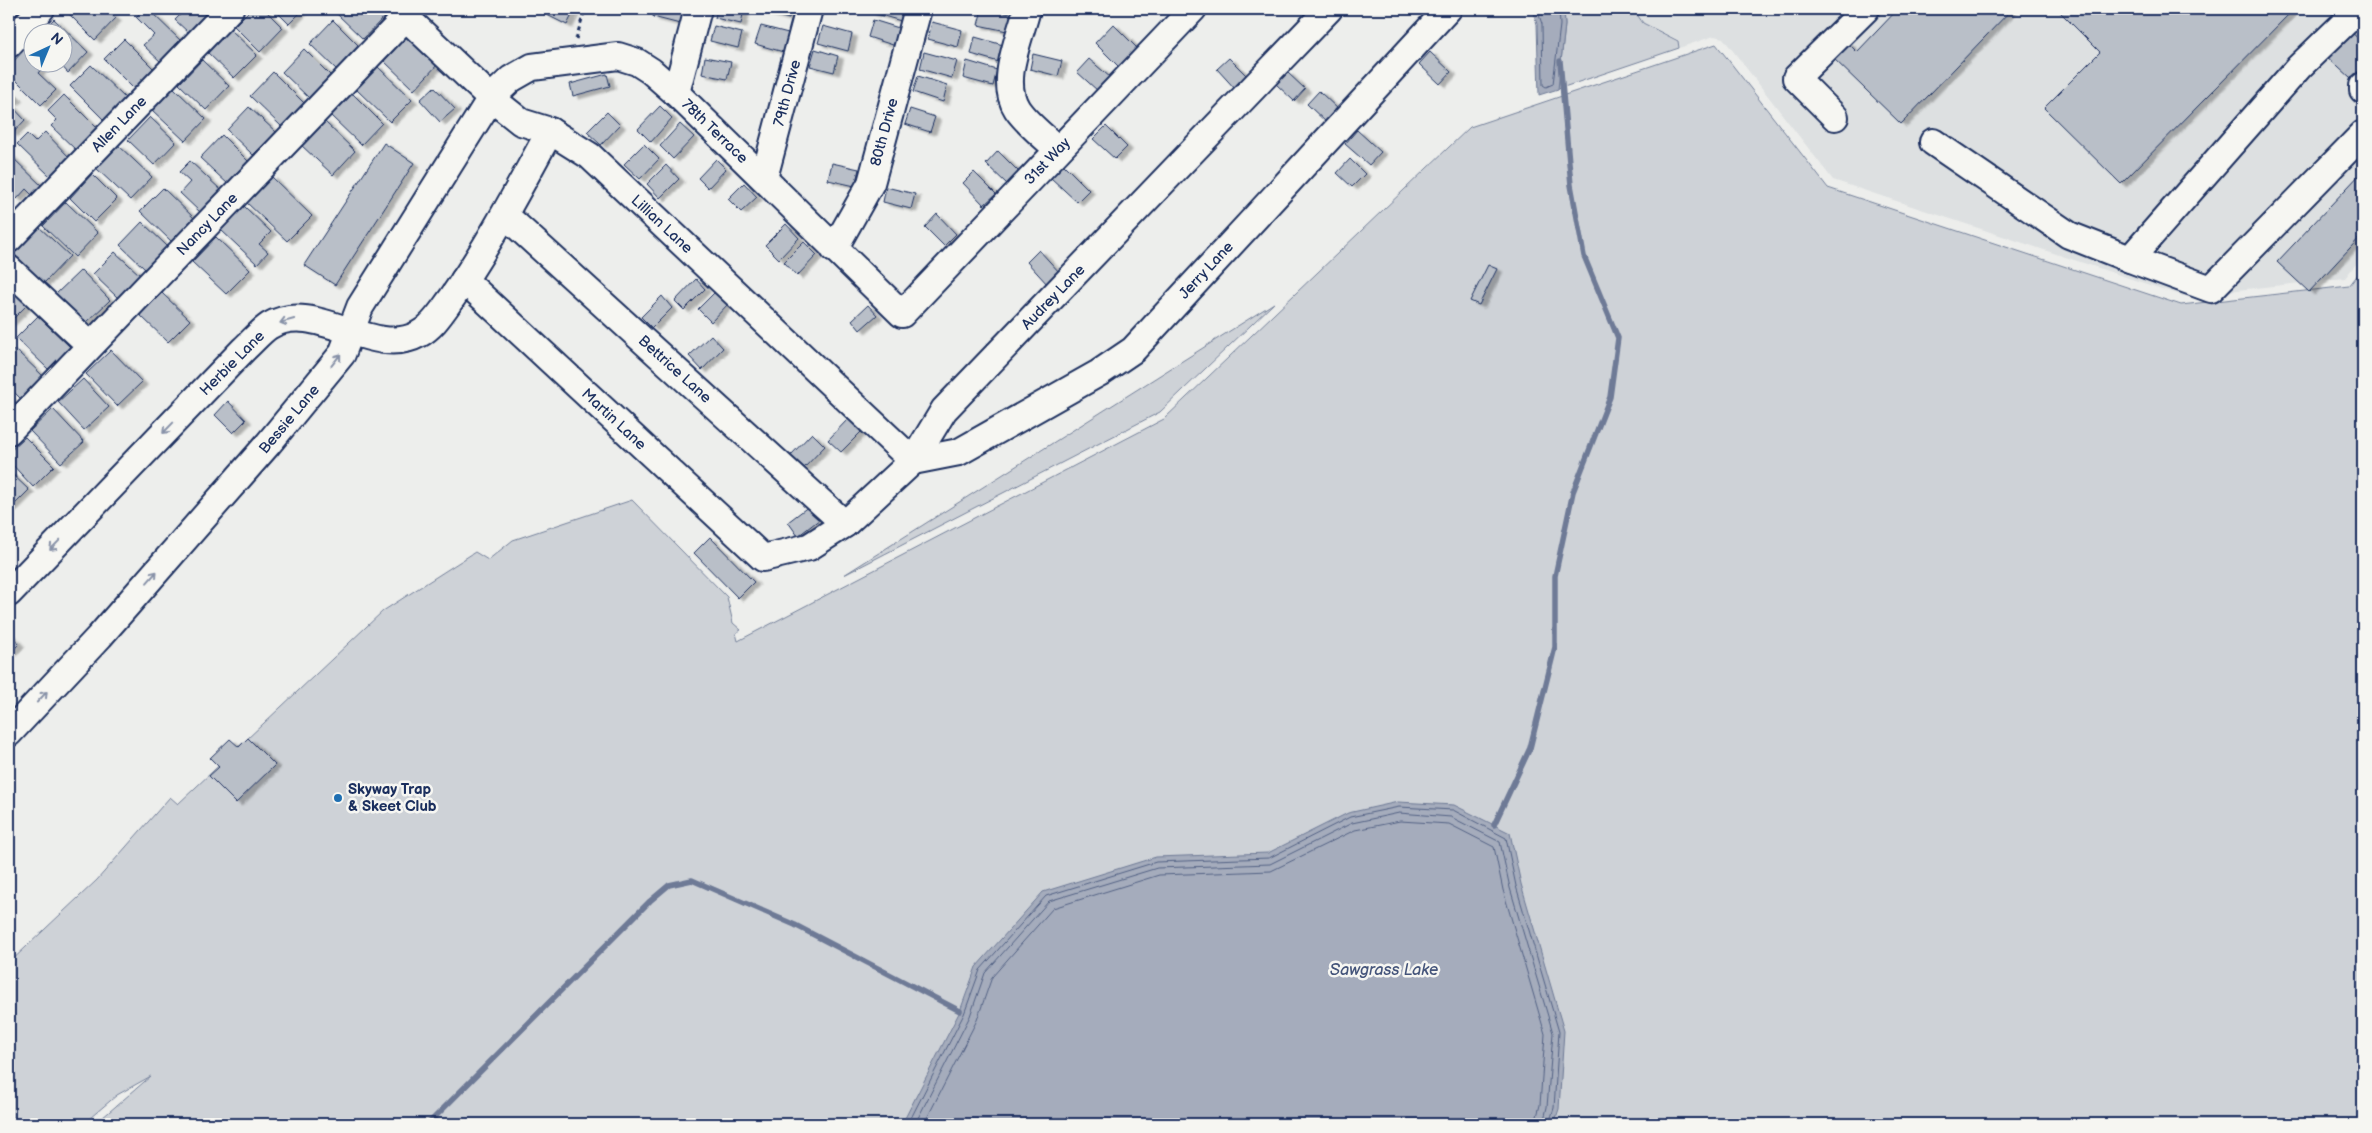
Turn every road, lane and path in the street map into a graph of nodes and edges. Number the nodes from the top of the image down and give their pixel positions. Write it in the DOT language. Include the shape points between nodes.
graph roads {
  1 [pos="41,9"];
  2 [pos="230,9"];
  3 [pos="584,9"];
  4 [pos="698,9"];
  5 [pos="809,9"];
  6 [pos="918,9"];
  7 [pos="1028,9"];
  8 [pos="1193,9"];
  9 [pos="1329,9"];
  10 [pos="1448,9"];
  11 [pos="1866,9"];
  12 [pos="2359,9"];
  13 [pos="401,13"];
  14 [pos="9,44"];
  15 [pos="562,63"];
  16 [pos="2363,86"];
  17 [pos="2363,90"];
  18 [pos="676,94"];
  19 [pos="491,98"];
  20 [pos="1834,117"];
  21 [pos="550,131"];
  22 [pos="2363,134"];
  23 [pos="1933,142"];
  24 [pos="1058,150"];
  25 [pos="764,178"];
  26 [pos="505,215"];
  27 [pos="9,239"];
  28 [pos="834,249"];
  29 [pos="2130,259"];
  30 [pos="9,269"];
  31 [pos="464,280"];
  32 [pos="902,314"];
  33 [pos="351,332"];
  34 [pos="90,345"];
  35 [pos="9,431"];
  36 [pos="913,461"];
  37 [pos="845,524"];
  38 [pos="763,558"];
  39 [pos="9,593"];
  40 [pos="9,733"];
  1 -- 14 [label="street"];
  2 -- 27 [label="street, Allen Lane"];
  3 -- 15 [label="path" via="580,31"];
  4 -- 18 [label="street"];
  5 -- 25 [label="street, 79th Drive"];
  6 -- 28 [label="street, 80th Drive" via="871,183"];
  7 -- 24 [label="street" via="1009,90 1018,109"];
  8 -- 24 [label="street, 31st Way"];
  9 -- 36 [label="street, Audrey Lane" via="944,410"];
  10 -- 36 [label="street, Jerry Lane" via="1132,350 1099,373 958,452"];
  11 -- 20 [label="street" via="1796,78"];
  12 -- 29 [label="street" via="2299,67"];
  13 -- 19 [label="street, Lillian Lane"];
  13 -- 34 [label="street, Nancy Lane"];
  15 -- 18 [label="street, 78th Terrace" via="618,56 651,71"];
  15 -- 19 [label="street, 78th Terrace" via="532,67"];
  16 -- 17 [label="street"];
  18 -- 25 [label="street, 78th Terrace"];
  19 -- 21 [label="street, Lillian Lane" via="521,122"];
  19 -- 33 [label="street" via="360,307"];
  21 -- 26 [label="street"];
  21 -- 36 [label="street, Lillian Lane" via="590,156"];
  22 -- 29 [label="street" via="2211,289"];
  23 -- 29 [label="street" via="2069,235"];
  24 -- 32 [label="street, 31st Way"];
  25 -- 28 [label="street, 78th Terrace"];
  26 -- 31 [label="street"];
  26 -- 37 [label="street, Bettrice Lane"];
  28 -- 32 [label="street, 78th Terrace"];
  30 -- 34 [label="street"];
  31 -- 33 [label="street" via="440,315 420,334 400,340"];
  31 -- 38 [label="street, Martin Lane"];
  33 -- 39 [label="street, Herbie Lane, one-way" via="324,322 299,318 270,326 244,349"];
  40 -- 33 [label="street, Bessie Lane, one-way" via="100,636 268,444 342,354"];
  34 -- 35 [label="street, Nancy Lane"];
  36 -- 37 [label="street, Audrey Lane"];
  37 -- 38 [label="street, Audrey Lane" via="809,547"];
}
